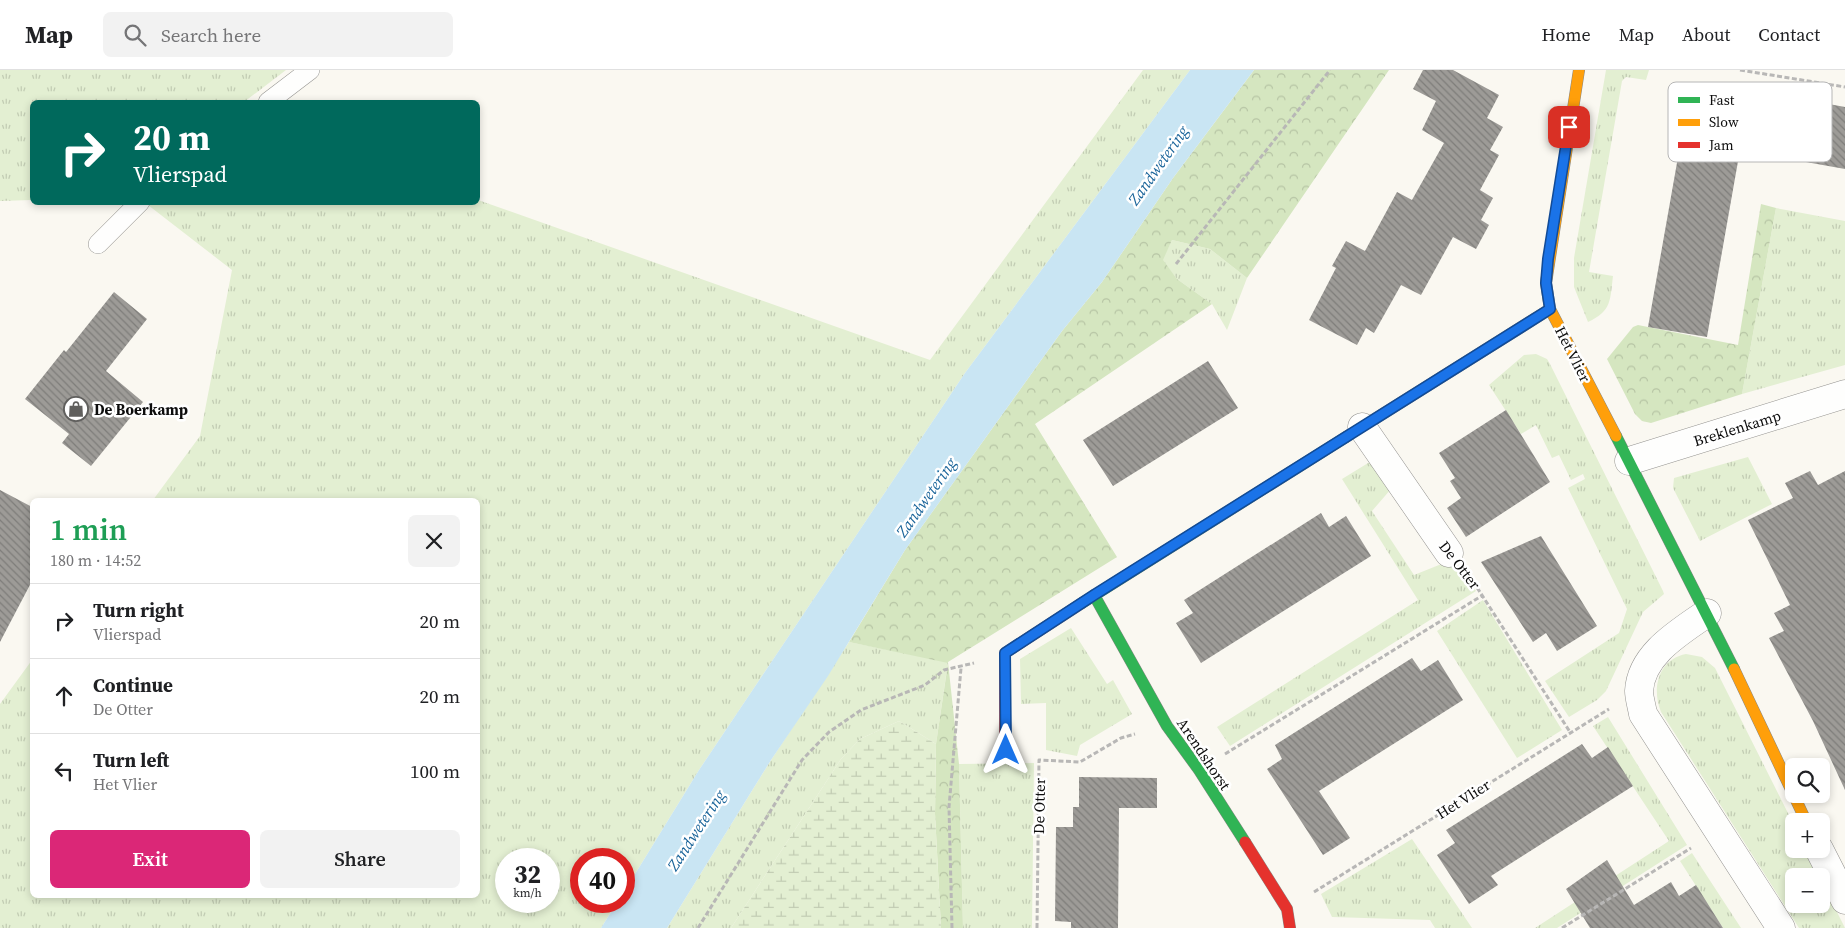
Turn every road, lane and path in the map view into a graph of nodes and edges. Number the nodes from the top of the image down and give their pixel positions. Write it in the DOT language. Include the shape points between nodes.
graph roads {
  1 [pos="310,70"];
  2 [pos="1330,70"];
  3 [pos="1579,70"];
  4 [pos="1740,70"];
  5 [pos="1814,82"];
  6 [pos="1832,85"];
  7 [pos="1845,87"];
  8 [pos="271,100"];
  9 [pos="137,205"];
  10 [pos="98,244"];
  11 [pos="1176,264"];
  12 [pos="1550,309"];
  13 [pos="1845,394"];
  14 [pos="1362,427"];
  15 [pos="1629,461"];
  16 [pos="1449,553"];
  17 [pos="1483,594"];
  18 [pos="1094,595"];
  19 [pos="1707,613"];
  20 [pos="1005,653"];
  21 [pos="961,668"];
  22 [pos="1639,691"];
  23 [pos="1167,726"];
  24 [pos="1570,732"];
  25 [pos="1006,750"];
  26 [pos="1198,770"];
  27 [pos="1802,813"];
  28 [pos="1720,831"];
  29 [pos="1824,858"];
  30 [pos="1845,900"];
  31 [pos="1287,909"];
  32 [pos="698,928"];
  33 [pos="952,928"];
  34 [pos="1037,928"];
  35 [pos="1290,928"];
  36 [pos="1562,928"];
  37 [pos="1781,928"];
  1 -- 8 [label="lane"];
  2 -- 11 [label="path"];
  3 -- 12 [label="street, Het Vlier" via="1548,259 1546,283"];
  4 -- 5 [label="path"];
  6 -- 7 [label="path"];
  9 -- 10 [label="lane"];
  12 -- 14 [label="street"];
  12 -- 15 [label="street, Het Vlier"];
  13 -- 15 [label="street, Breklenkamp"];
  14 -- 16 [label="street, De Otter"];
  14 -- 18 [label="street"];
  15 -- 19 [label="street, Het Vlier"];
  16 -- 17 [label="path, De Otter" via="1458,558"];
  17 -- 24 [label="path, De Otter"];
  17 -- 26 [label="path"];
  18 -- 20 [label="street"];
  18 -- 23 [label="street, Arendshorst"];
  19 -- 22 [label="street" via="1664,643 1644,672"];
  19 -- 27 [label="street, Het Vlier"];
  20 -- 21 [label="path"];
  20 -- 25 [label="street"];
  21 -- 32 [label="path" via="944,670 925,685 861,710 829,732 802,760"];
  21 -- 33 [label="path" via="949,807"];
  22 -- 24 [label="path, Het Vlier"];
  22 -- 28 [label="street" via="1643,714"];
  23 -- 26 [label="street, Arendshorst"];
  23 -- 34 [label="path, De Otter" via="1120,738 1080,762 1039,760"];
  24 -- 31 [label="path, Het Vlier"];
  26 -- 31 [label="street, Arendshorst"];
  28 -- 36 [label="path"];
  28 -- 37 [label="street"];
  29 -- 30 [label="street"];
  31 -- 35 [label="street, Arendshorst"];
}
